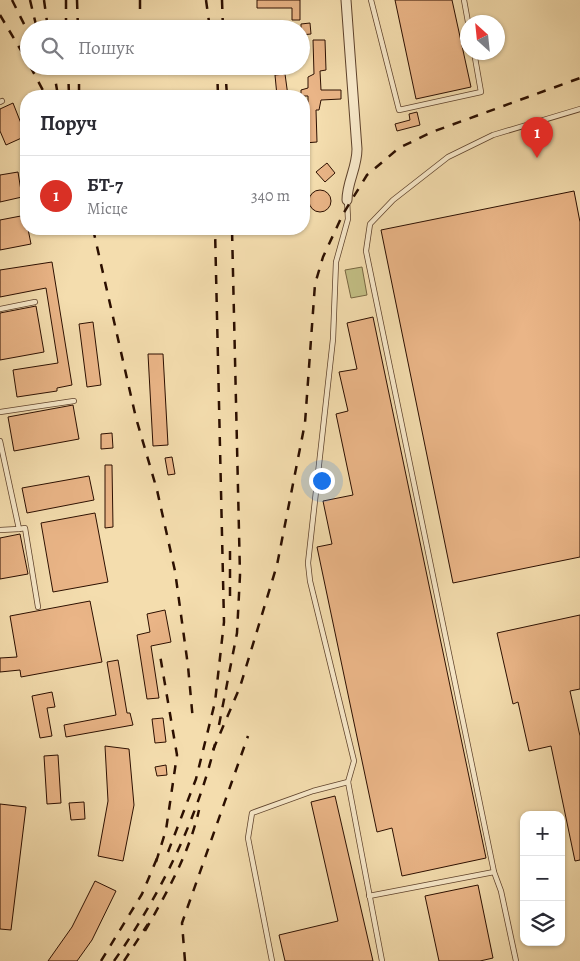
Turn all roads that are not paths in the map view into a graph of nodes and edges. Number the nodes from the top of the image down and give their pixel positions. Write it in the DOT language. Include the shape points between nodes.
graph roads {
  1 [pos="346,0"];
  2 [pos="371,0"];
  3 [pos="464,0"];
  4 [pos="467,15"];
  5 [pos="475,60"];
  6 [pos="580,109"];
  7 [pos="347,200"];
  8 [pos="35,302"];
  9 [pos="0,309"];
  10 [pos="74,401"];
  11 [pos="0,412"];
  12 [pos="0,441"];
  13 [pos="18,529"];
  14 [pos="0,530"];
  15 [pos="38,607"];
  16 [pos="348,782"];
  17 [pos="494,872"];
  18 [pos="370,896"];
  19 [pos="272,961"];
  20 [pos="382,961"];
  21 [pos="516,961"];
  1 -- 7 [label="street" via="357,149"];
  2 -- 5 [label="lane" via="400,110 481,92"];
  3 -- 4 [label="lane"];
  6 -- 17 [label="lane" via="493,135 448,157 393,200 370,224 366,251"];
  7 -- 16 [label="lane" via="348,219 336,262 333,339 308,563 354,761"];
  8 -- 9 [label="lane"];
  10 -- 11 [label="lane"];
  12 -- 13 [label="lane"];
  13 -- 14 [label="lane"];
  13 -- 15 [label="lane" via="25,528"];
  16 -- 18 [label="lane"];
  16 -- 19 [label="lane" via="252,813 248,838"];
  17 -- 18 [label="lane"];
  17 -- 21 [label="lane"];
  18 -- 20 [label="lane"];
}
